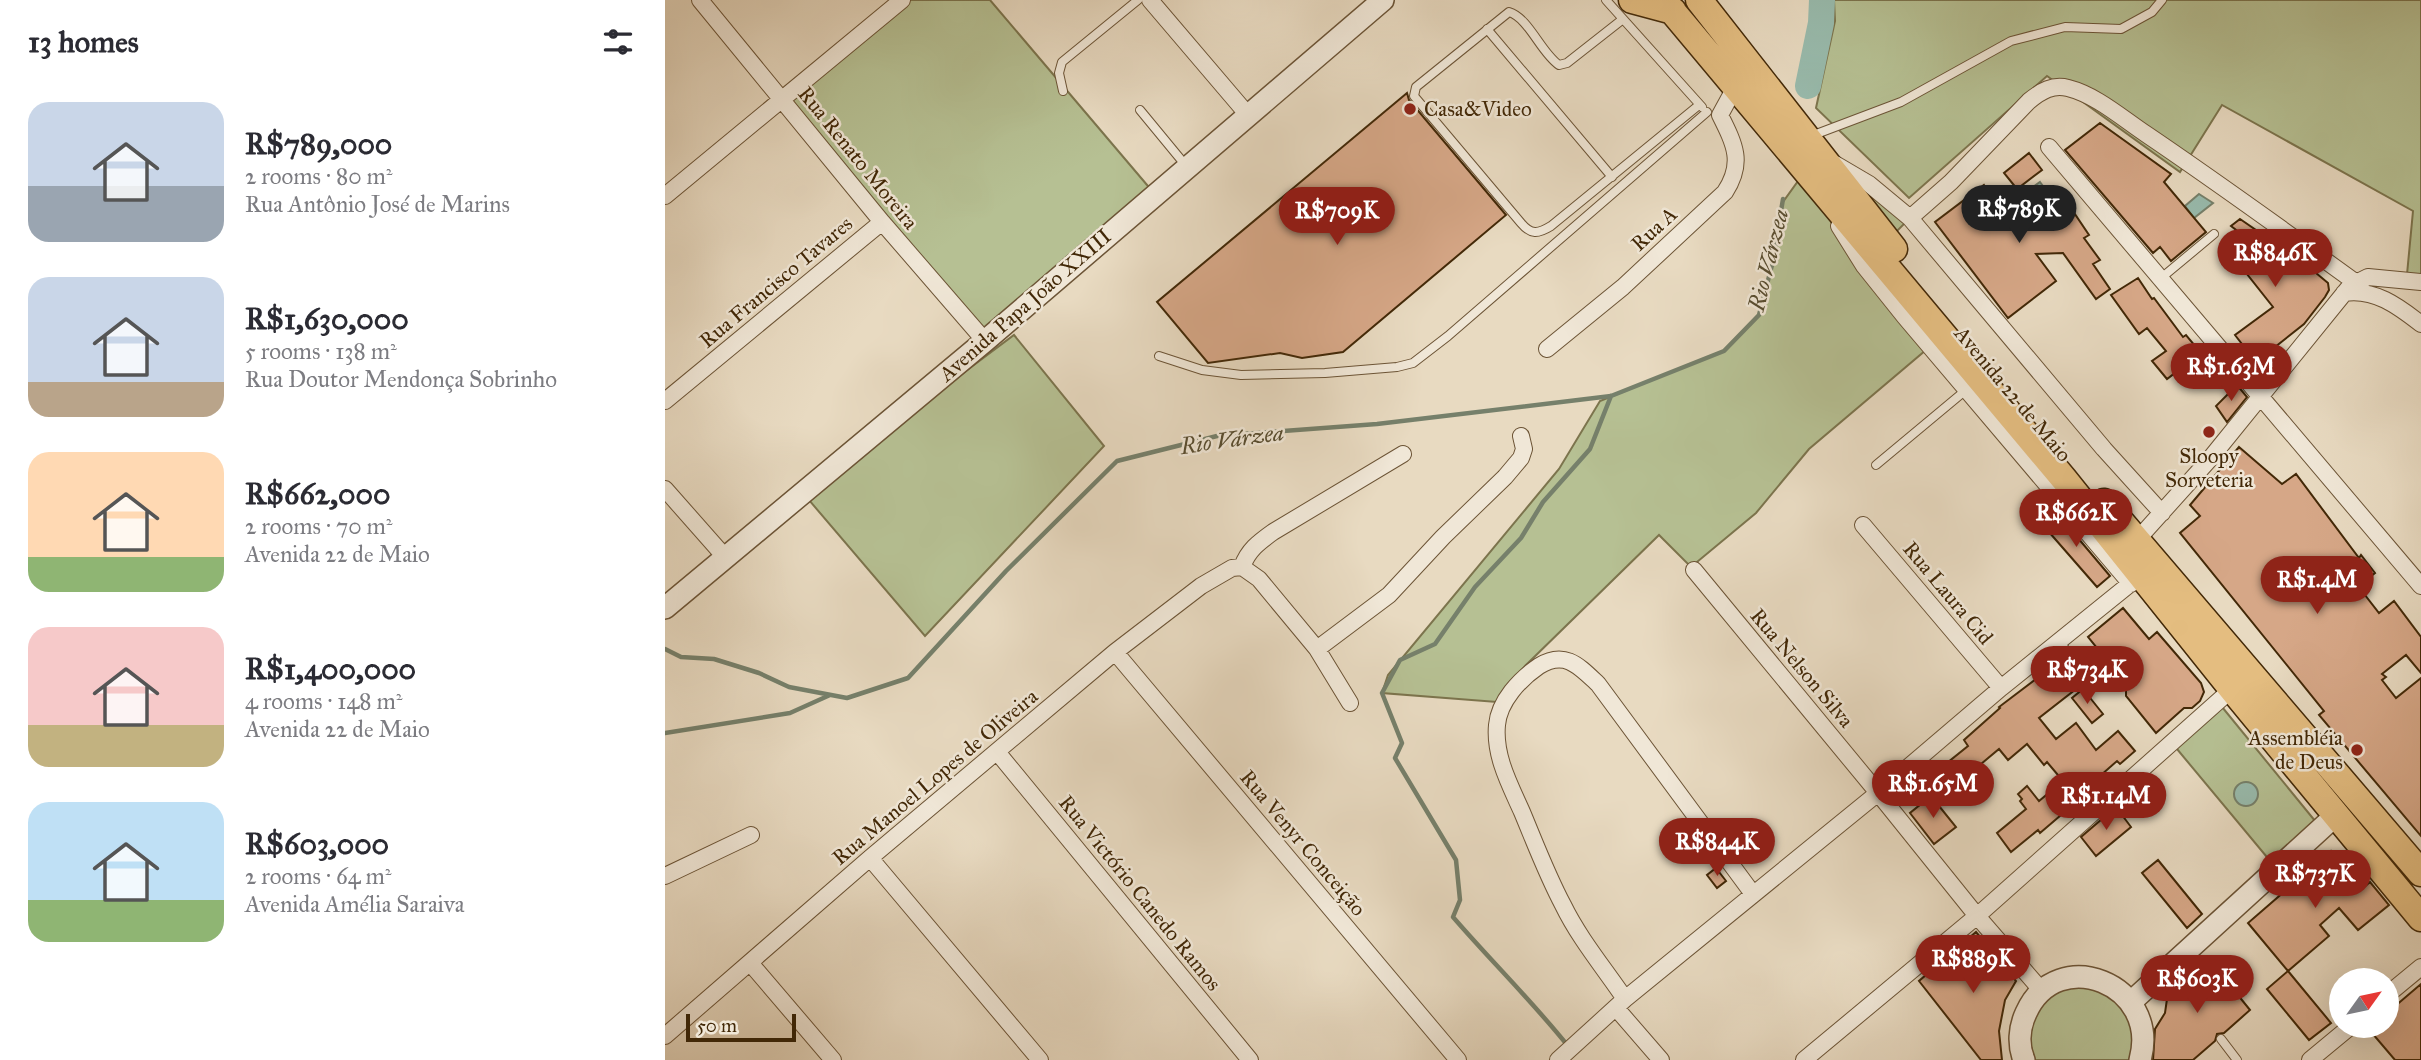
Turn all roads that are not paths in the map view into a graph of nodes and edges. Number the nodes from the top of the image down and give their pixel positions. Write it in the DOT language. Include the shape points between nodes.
graph roads {
  1 [pos="699,0"];
  2 [pos="902,0"];
  3 [pos="1138,0"];
  4 [pos="1150,0"];
  5 [pos="1383,0"];
  6 [pos="1606,0"];
  7 [pos="1699,0"];
  8 [pos="2162,0"];
  9 [pos="1668,6"];
  10 [pos="1627,10"];
  11 [pos="1486,29"];
  12 [pos="1753,66"];
  13 [pos="1734,87"];
  14 [pos="1063,91"];
  15 [pos="782,98"];
  16 [pos="1699,105"];
  17 [pos="1140,110"];
  18 [pos="1714,114"];
  19 [pos="1248,115"];
  20 [pos="2049,147"];
  21 [pos="1812,154"];
  22 [pos="1187,167"];
  23 [pos="1612,177"];
  24 [pos="665,196"];
  25 [pos="1910,218"];
  26 [pos="882,222"];
  27 [pos="2214,234"];
  28 [pos="2160,279"];
  29 [pos="2419,281"];
  30 [pos="2349,288"];
  31 [pos="2402,310"];
  32 [pos="2421,324"];
  33 [pos="985,341"];
  34 [pos="1547,349"];
  35 [pos="1159,356"];
  36 [pos="1966,390"];
  37 [pos="2260,397"];
  38 [pos="665,401"];
  39 [pos="1521,436"];
  40 [pos="1403,454"];
  41 [pos="1876,465"];
  42 [pos="665,489"];
  43 [pos="2162,513"];
  44 [pos="1863,525"];
  45 [pos="2137,540"];
  46 [pos="725,557"];
  47 [pos="1242,567"];
  48 [pos="1694,570"];
  49 [pos="2136,579"];
  50 [pos="2421,586"];
  51 [pos="665,608"];
  52 [pos="2059,641"];
  53 [pos="1317,649"];
  54 [pos="1115,652"];
  55 [pos="2101,660"];
  56 [pos="2001,688"];
  57 [pos="2232,689"];
  58 [pos="1350,703"];
  59 [pos="997,753"];
  60 [pos="1878,793"];
  61 [pos="2335,816"];
  62 [pos="751,835"];
  63 [pos="870,859"];
  64 [pos="2421,873"];
  65 [pos="665,876"];
  66 [pos="1753,894"];
  67 [pos="1977,916"];
  68 [pos="2421,918"];
  69 [pos="751,964"];
  70 [pos="2421,967"];
  71 [pos="2399,985"];
  72 [pos="2042,991"];
  73 [pos="2131,1002"];
  74 [pos="1621,1003"];
  75 [pos="665,1035"];
  76 [pos="2337,1038"];
  77 [pos="2221,1039"];
  78 [pos="833,1060"];
  79 [pos="1040,1060"];
  80 [pos="1250,1060"];
  81 [pos="1458,1060"];
  82 [pos="1558,1060"];
  83 [pos="1661,1060"];
  84 [pos="1804,1060"];
  85 [pos="2024,1060"];
  86 [pos="2140,1060"];
  87 [pos="2237,1060"];
  88 [pos="2310,1060"];
  1 -- 15 [label="street, Rua Renato Moreira"];
  2 -- 15 [label="street"];
  3 -- 14 [label="lane" via="1062,62"];
  4 -- 19 [label="street"];
  5 -- 19 [label="street, Avenida Papa João XXIII"];
  6 -- 10 [label="lane"];
  7 -- 12 [label="main road, Avenida 22 de Maio"];
  8 -- 21 [label="lane" via="2152,12 2121,29 2064,27 2011,41"];
  9 -- 10 [label="main road"];
  9 -- 13 [label="main road, Avenida 22 de Maio"];
  10 -- 11 [label="lane" via="1559,65 1513,13"];
  10 -- 16 [label="lane"];
  11 -- 23 [label="lane"];
  11 -- 23 [label="lane" via="1413,92 1513,215 1529,232 1542,232"];
  12 -- 13 [label="street"];
  12 -- 21 [label="main road, Avenida 22 de Maio"];
  13 -- 18 [label="street"];
  13 -- 21 [label="main road, Avenida 22 de Maio"];
  15 -- 24 [label="street"];
  15 -- 26 [label="street, Rua Renato Moreira"];
  16 -- 18 [label="lane"];
  16 -- 23 [label="lane"];
  17 -- 22 [label="lane"];
  18 -- 34 [label="street, Rua A" via="1730,134 1737,162 1734,178 1623,287"];
  18 -- 35 [label="lane" via="1412,363 1325,373 1241,375 1202,370"];
  19 -- 22 [label="street, Avenida Papa João XXIII"];
  20 -- 28 [label="street" via="2125,228"];
  21 -- 25 [label="street" via="1869,184"];
  21 -- 36 [label="street, Avenida 22 de Maio" via="1864,266"];
  21 -- 45 [label="main road, Avenida 22 de Maio"];
  21 -- 49 [label="main road, Avenida 22 de Maio"];
  22 -- 33 [label="street, Avenida Papa João XXIII"];
  25 -- 30 [label="street" via="2029,100 2042,91 2069,88 2190,163"];
  25 -- 43 [label="street"];
  26 -- 33 [label="street, Rua Renato Moreira"];
  26 -- 38 [label="street, Rua Francisco Tavares"];
  27 -- 28 [label="lane"];
  28 -- 37 [label="street"];
  29 -- 30 [label="street" via="2376,276"];
  29 -- 31 [label="street" via="2405,292"];
  30 -- 31 [label="street"];
  30 -- 37 [label="street"];
  31 -- 32 [label="street"];
  33 -- 46 [label="street, Avenida Papa João XXIII"];
  36 -- 41 [label="lane"];
  36 -- 49 [label="street, Avenida 22 de Maio"];
  37 -- 43 [label="street"];
  37 -- 50 [label="street"];
  39 -- 53 [label="street" via="1521,458 1505,477 1389,595"];
  40 -- 47 [label="street, Rua Manoel Lopes de Oliveira" via="1273,532 1253,547"];
  42 -- 46 [label="street"];
  43 -- 45 [label="street"];
  44 -- 56 [label="street, Rua Laura Cid"];
  45 -- 64 [label="main road, Avenida 22 de Maio"];
  46 -- 51 [label="street, Avenida Papa João XXIII"];
  47 -- 53 [label="street" via="1259,579"];
  47 -- 54 [label="street, Rua Manoel Lopes de Oliveira" via="1201,586"];
  48 -- 60 [label="street, Rua Nelson Silva"];
  49 -- 52 [label="street"];
  49 -- 57 [label="main road, Avenida 22 de Maio"];
  52 -- 55 [label="lane" via="2078,666 2085,668"];
  52 -- 56 [label="street"];
  53 -- 58 [label="street"];
  54 -- 59 [label="street, Rua Manoel Lopes de Oliveira"];
  54 -- 81 [label="street, Rua Venyr Conceição"];
  56 -- 60 [label="street"];
  57 -- 61 [label="main road, Avenida 22 de Maio"];
  57 -- 67 [label="street"];
  59 -- 63 [label="street, Rua Manoel Lopes de Oliveira"];
  59 -- 80 [label="street, Rua Victório Canedo Ramos"];
  60 -- 66 [label="street"];
  60 -- 67 [label="street, Rua Nelson Silva"];
  61 -- 68 [label="main road, Avenida 22 de Maio"];
  61 -- 73 [label="street"];
  62 -- 65 [label="street"];
  63 -- 69 [label="street, Rua Manoel Lopes de Oliveira"];
  63 -- 79 [label="street"];
  66 -- 74 [label="street"];
  66 -- 74 [label="street" via="1598,684 1565,659 1551,659 1528,674 1501,709 1497,726 1504,770 1563,907"];
  67 -- 72 [label="street, Rua Nelson Silva"];
  67 -- 84 [label="street"];
  69 -- 75 [label="street, Rua Manoel Lopes de Oliveira"];
  69 -- 78 [label="street"];
  70 -- 71 [label="street"];
  72 -- 73 [label="street" via="2064,979 2089,977 2113,985"];
  72 -- 85 [label="street" via="2022,1021"];
  73 -- 86 [label="street" via="2143,1031"];
  74 -- 82 [label="street"];
  74 -- 83 [label="street"];
  76 -- 88 [label="street"];
  77 -- 87 [label="lane"];
}
